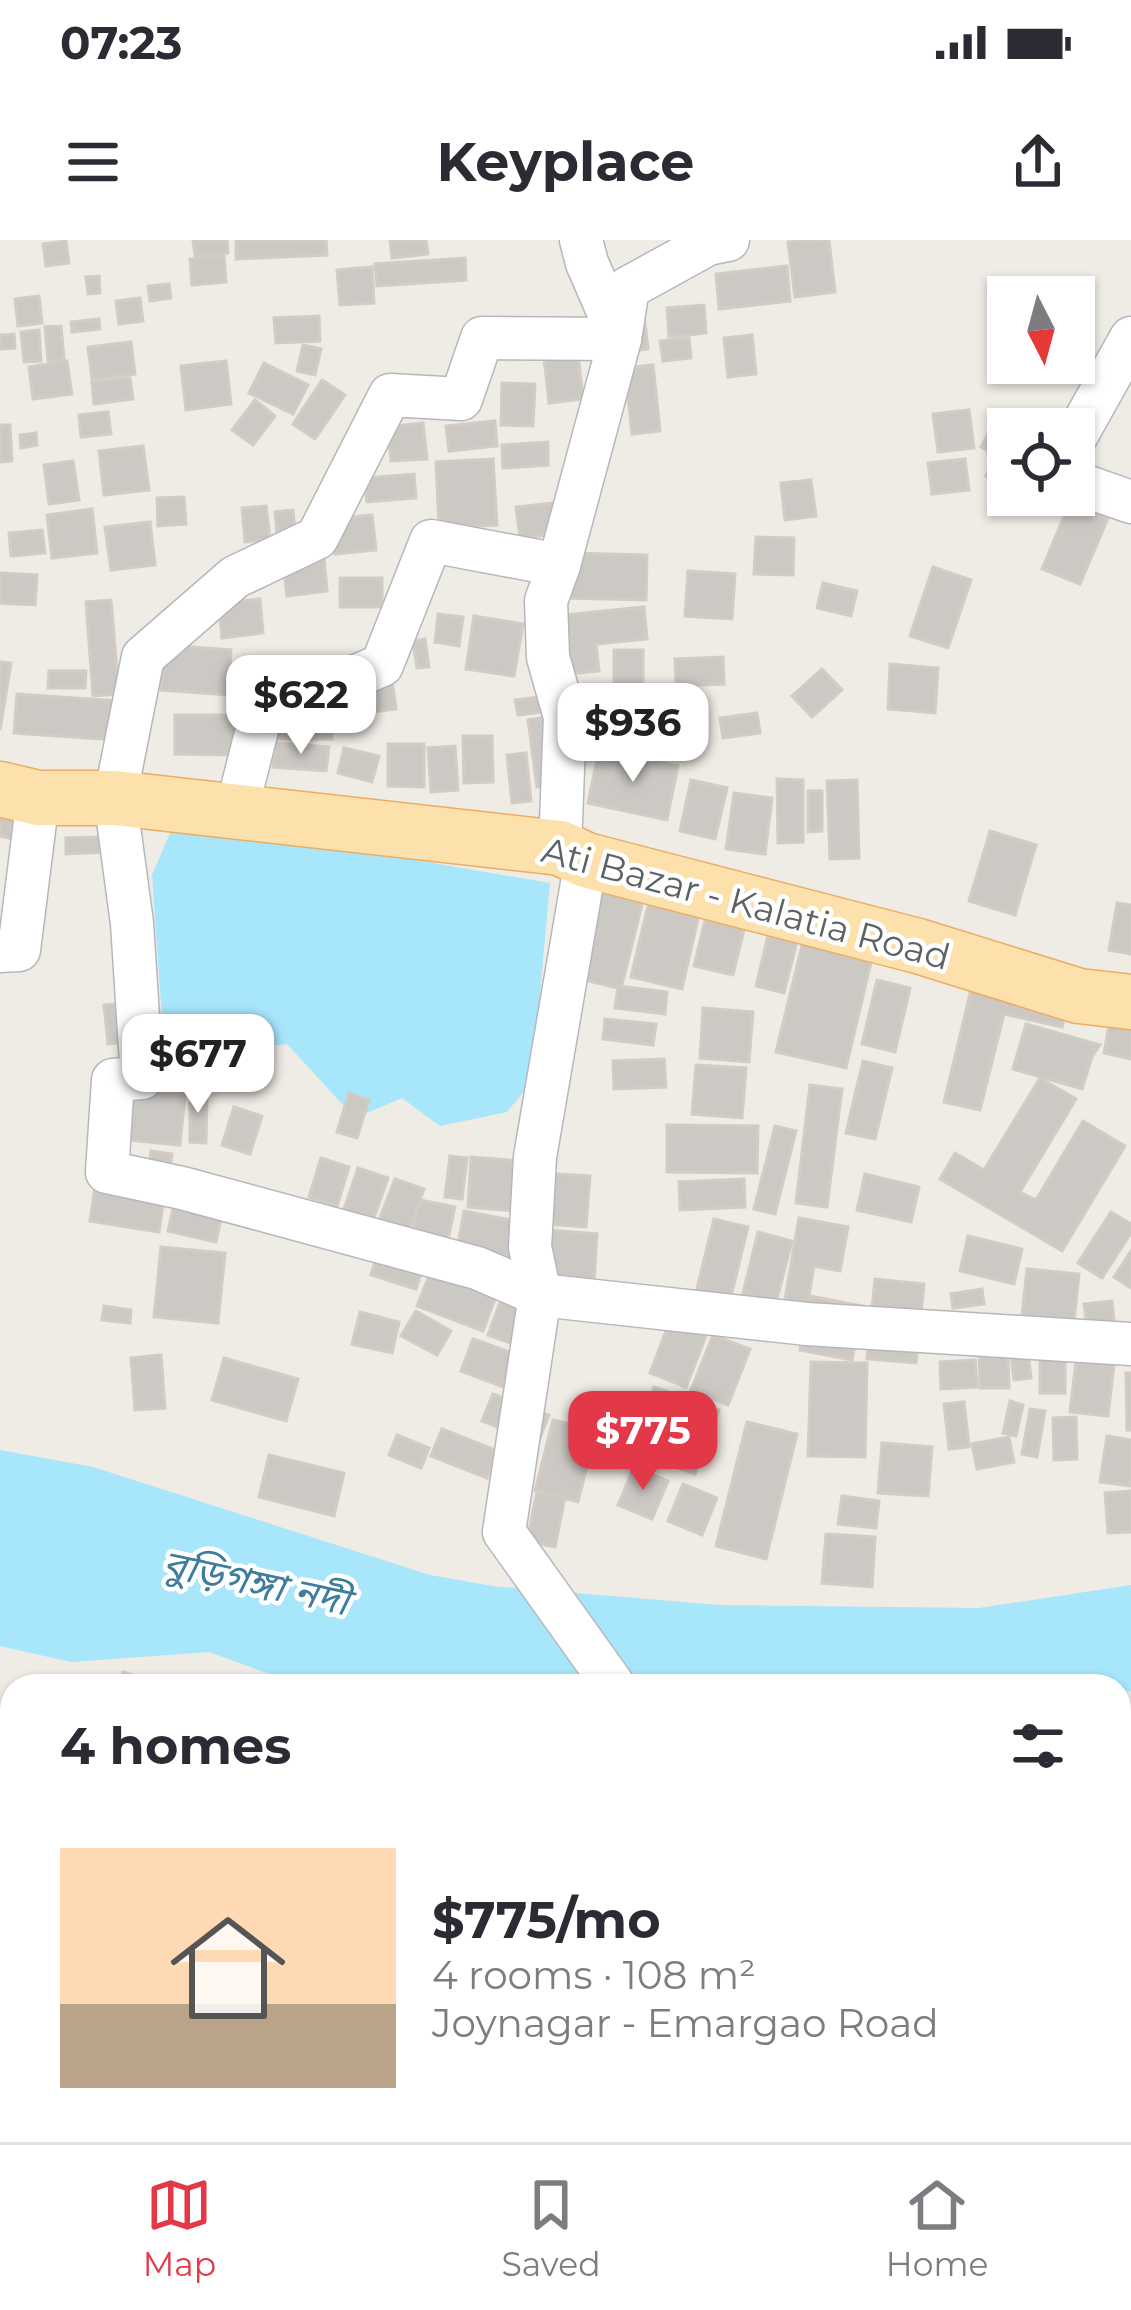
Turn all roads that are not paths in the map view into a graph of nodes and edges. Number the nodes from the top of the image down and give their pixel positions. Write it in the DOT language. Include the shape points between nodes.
graph roads {
  1 [pos="581,240"];
  2 [pos="728,240"];
  3 [pos="1131,338"];
  4 [pos="620,339"];
  5 [pos="1092,408"];
  6 [pos="1095,489"];
  7 [pos="1131,502"];
  8 [pos="560,565"];
  9 [pos="19,793"];
  10 [pos="115,798"];
  11 [pos="236,812"];
  12 [pos="573,854"];
  13 [pos="0,951"];
  14 [pos="1131,1002"];
  15 [pos="540,1295"];
  16 [pos="1131,1344"];
  17 [pos="605,1674"];
  1 -- 4 [label="street"];
  2 -- 4 [label="street" via="628,288"];
  3 -- 5 [label="street"];
  4 -- 8 [label="street"];
  4 -- 10 [label="street" via="482,338 461,399 390,395 317,538 235,577 142,657"];
  6 -- 7 [label="street"];
  8 -- 11 [label="street" via="431,542 382,665 260,718"];
  8 -- 12 [label="street" via="546,601 548,657 565,717"];
  9 -- 10 [label="main road, Ati Bazar - Kalatia Road"];
  9 -- 13 [label="street" via="19,950"];
  10 -- 11 [label="main road, Ati Bazar - Kalatia Road"];
  10 -- 15 [label="street" via="142,1078 113,1080 107,1172 477,1268"];
  11 -- 12 [label="main road, Ati Bazar - Kalatia Road"];
  12 -- 14 [label="main road, Ati Bazar - Kalatia Road" via="1079,996"];
  12 -- 15 [label="street" via="536,1157 530,1247"];
  15 -- 16 [label="street" via="807,1324"];
  15 -- 17 [label="street" via="504,1532"];
}
